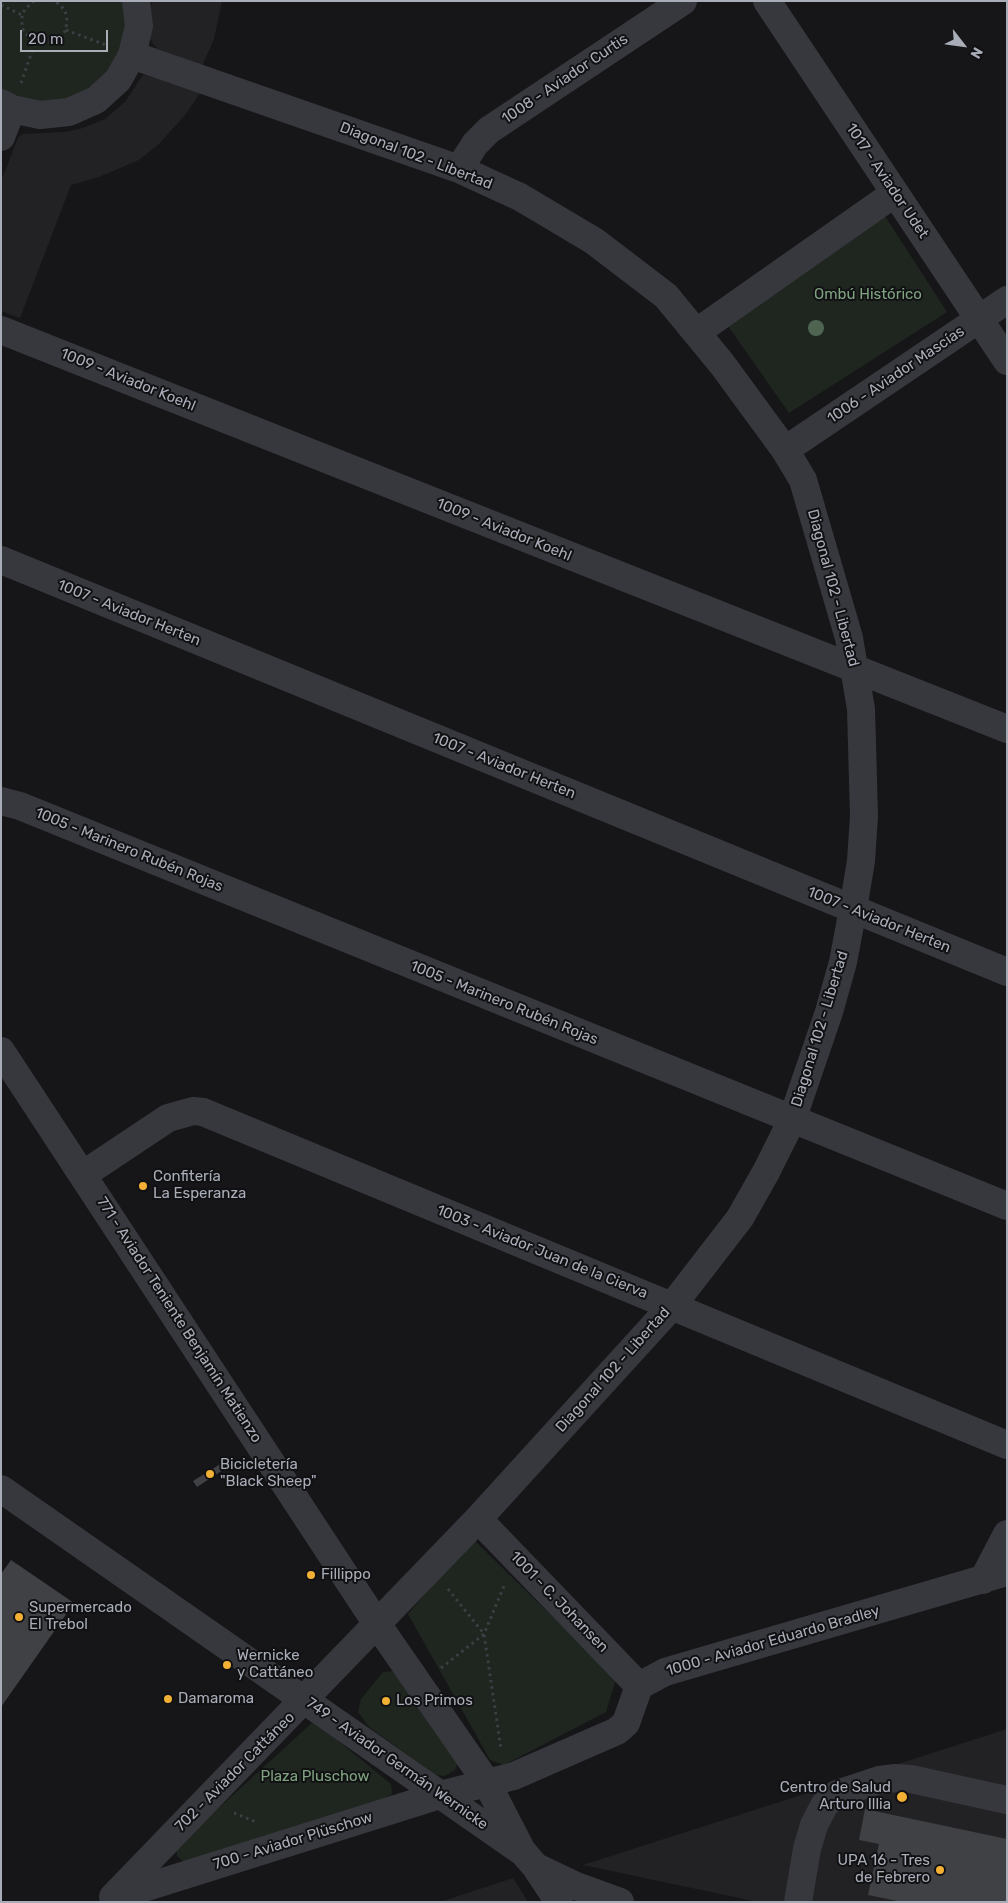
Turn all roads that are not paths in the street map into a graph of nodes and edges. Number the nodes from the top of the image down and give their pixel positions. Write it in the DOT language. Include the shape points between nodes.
graph roads {
  1 [pos="136,1"];
  2 [pos="683,1"];
  3 [pos="767,1"];
  4 [pos="132,55"];
  5 [pos="6,106"];
  6 [pos="1,137"];
  7 [pos="458,169"];
  8 [pos="895,193"];
  9 [pos="1007,300"];
  10 [pos="979,319"];
  11 [pos="1,330"];
  12 [pos="697,332"];
  13 [pos="1007,361"];
  14 [pos="784,450"];
  15 [pos="1,560"];
  16 [pos="855,670"];
  17 [pos="1007,729"];
  18 [pos="1,801"];
  19 [pos="854,909"];
  20 [pos="1007,972"];
  21 [pos="1,1051"];
  22 [pos="792,1120"];
  23 [pos="84,1174"];
  24 [pos="1007,1206"];
  25 [pos="672,1306"];
  26 [pos="1003,1449"];
  27 [pos="1,1489"];
  28 [pos="478,1518"];
  29 [pos="1007,1534"];
  30 [pos="995,1576"];
  31 [pos="377,1624"];
  32 [pos="640,1686"];
  33 [pos="306,1700"];
  34 [pos="487,1783"];
  35 [pos="440,1795"];
  36 [pos="1007,1800"];
  37 [pos="528,1859"];
  38 [pos="106,1900"];
  39 [pos="558,1902"];
  40 [pos="620,1902"];
  41 [pos="798,1902"];
  1 -- 4 [label="street" via="138,26"];
  2 -- 7 [label="street, 1008 - Aviador Curtis" via="490,130 475,144"];
  3 -- 8 [label="street, 1017 - Aviador Udet"];
  4 -- 5 [label="street" via="118,80 96,100 69,112 40,115"];
  4 -- 7 [label="street, Diagonal 102 - Libertad"];
  5 -- 6 [label="street"];
  7 -- 12 [label="street, Diagonal 102 - Libertad" via="520,197 594,241 666,296"];
  8 -- 10 [label="street, 1017 - Aviador Udet"];
  8 -- 12 [label="street"];
  9 -- 10 [label="street, 1006 - Aviador Mascías"];
  10 -- 13 [label="street, 1017 - Aviador Udet"];
  10 -- 14 [label="street, 1006 - Aviador Mascías"];
  11 -- 16 [label="street, 1009 - Aviador Koehl"];
  12 -- 14 [label="street, Diagonal 102 - Libertad"];
  14 -- 16 [label="street, Diagonal 102 - Libertad" via="803,480 850,638"];
  15 -- 19 [label="street, 1007 - Aviador Herten"];
  16 -- 17 [label="street, 1009 - Aviador Koehl"];
  16 -- 19 [label="street, Diagonal 102 - Libertad" via="861,709 864,816"];
  18 -- 22 [label="street, 1005 - Marinero Rubén Rojas"];
  19 -- 20 [label="street, 1007 - Aviador Herten"];
  19 -- 22 [label="street, Diagonal 102 - Libertad" via="829,1012"];
  21 -- 23 [label="street, 771 - Aviador Teniente Benjamín Matienzo"];
  22 -- 24 [label="street, 1005 - Marinero Rubén Rojas"];
  22 -- 25 [label="street, Diagonal 102 - Libertad" via="740,1218"];
  23 -- 25 [label="street, 1003 - Aviador Juan de la Cierva" via="168,1118 193,1111 203,1112"];
  23 -- 31 [label="street, 771 - Aviador Teniente Benjamín Matienzo"];
  25 -- 26 [label="street, 1003 - Aviador Juan de la Cierva"];
  25 -- 28 [label="street, Diagonal 102 - Libertad"];
  27 -- 33 [label="street, 749 - Aviador Germán Wernicke"];
  28 -- 31 [label="street, Diagonal 102 - Libertad"];
  28 -- 32 [label="street, 1001 - C. Johansen"];
  29 -- 30 [label="street"];
  30 -- 32 [label="street, 1000 - Aviador Eduardo Bradley" via="665,1672"];
  31 -- 33 [label="street, 702 - Aviador Cattáneo"];
  31 -- 34 [label="street, 771 - Aviador Teniente Benjamín Matienzo"];
  32 -- 34 [label="street" via="626,1723 617,1731 514,1776"];
  33 -- 35 [label="street, 749 - Aviador Germán Wernicke"];
  33 -- 38 [label="street, 702 - Aviador Cattáneo"];
  34 -- 35 [label="street, 700 - Aviador Plüschow"];
  34 -- 37 [label="street, 771 - Aviador Teniente Benjamín Matienzo"];
  35 -- 37 [label="street, 749 - Aviador Germán Wernicke"];
  35 -- 38 [label="street, 700 - Aviador Plüschow"];
  36 -- 41 [label="street" via="895,1778 837,1794 826,1804 814,1824 806,1849"];
  37 -- 39 [label="street, 771 - Aviador Teniente Benjamín Matienzo"];
  37 -- 40 [label="street" via="576,1886"];
}
